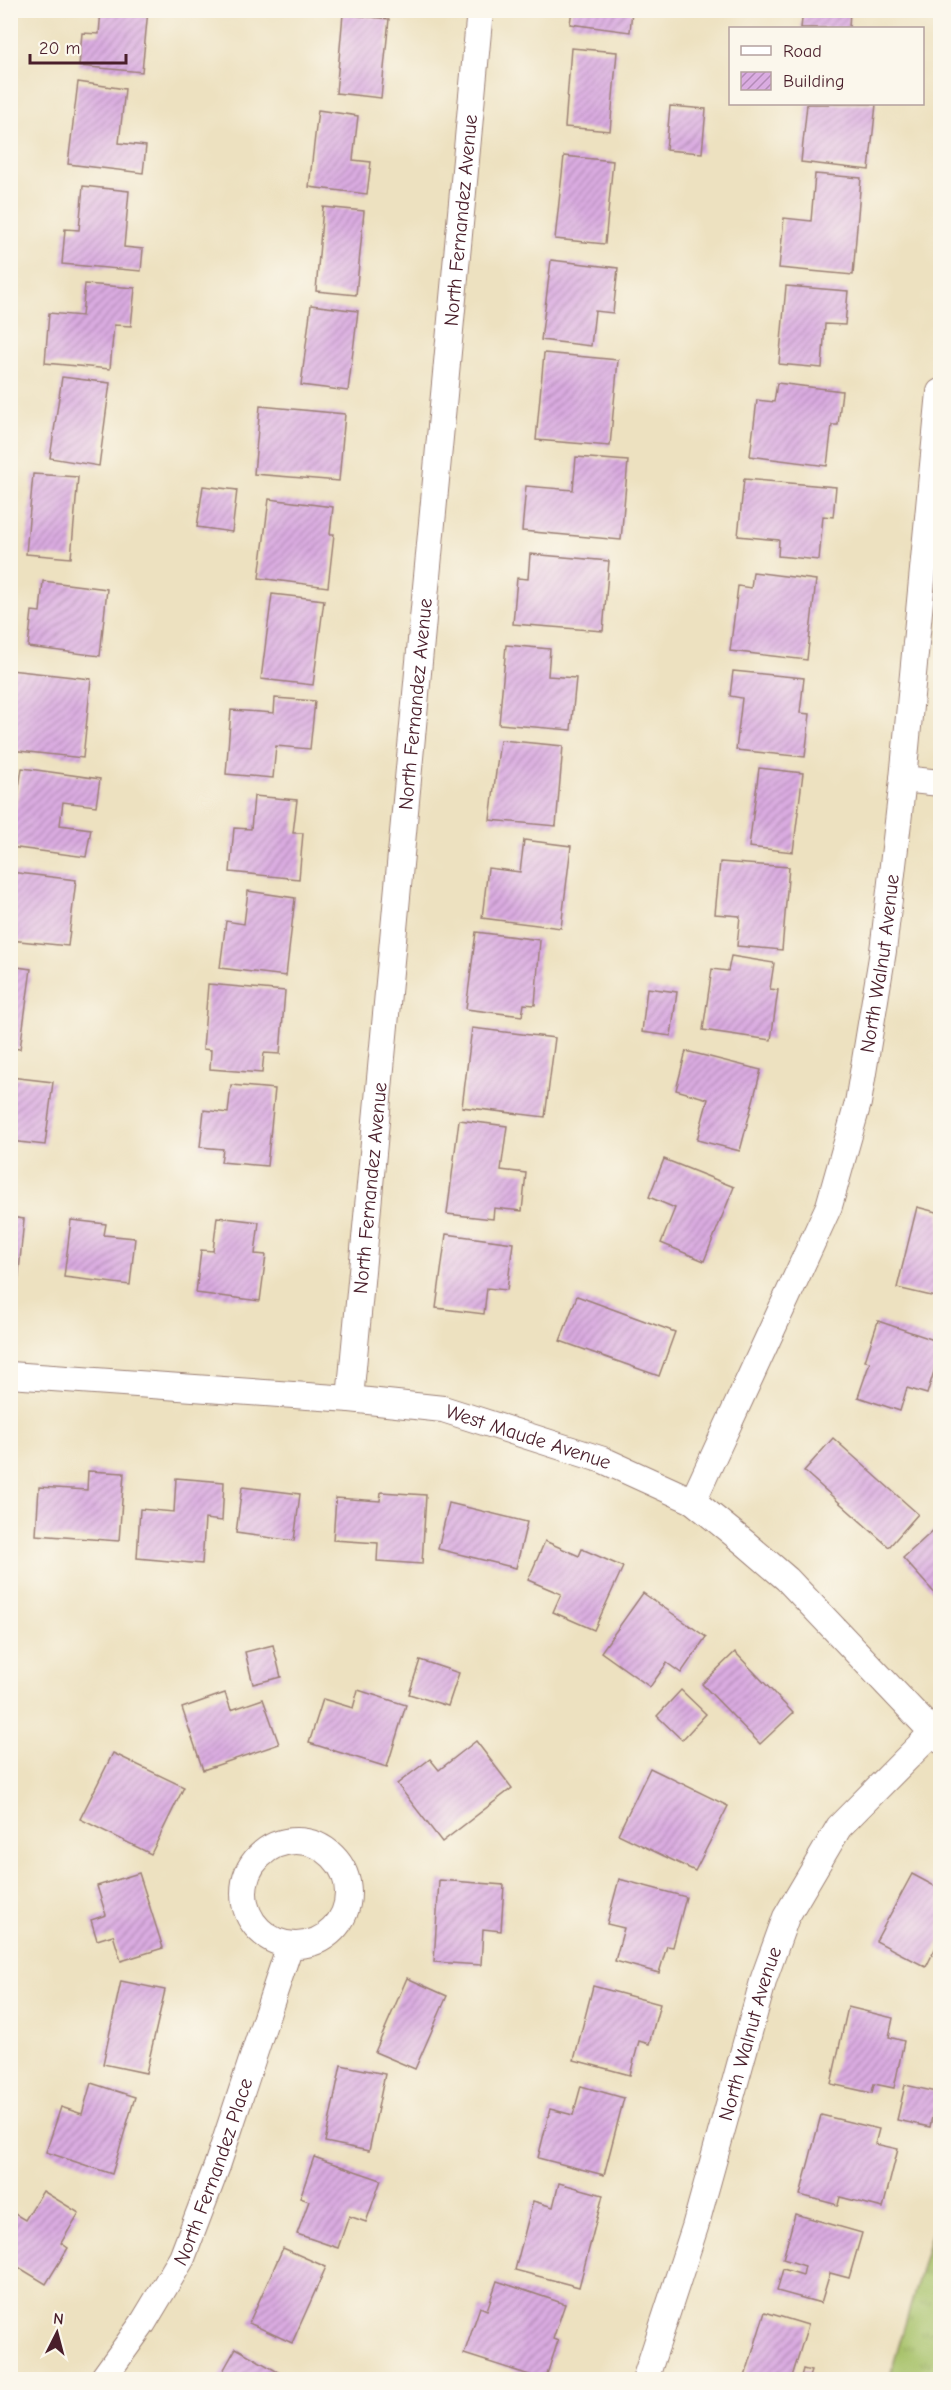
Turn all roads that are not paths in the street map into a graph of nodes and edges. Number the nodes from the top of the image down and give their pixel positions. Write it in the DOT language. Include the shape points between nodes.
graph roads {
  1 [pos="480,10"];
  2 [pos="940,392"];
  3 [pos="903,778"];
  4 [pos="940,783"];
  5 [pos="10,1375"];
  6 [pos="350,1399"];
  7 [pos="693,1501"];
  8 [pos="937,1736"];
  9 [pos="290,1945"];
  10 [pos="102,2379"];
  11 [pos="645,2379"];
  1 -- 6 [label="street, North Fernandez Avenue"];
  2 -- 3 [label="street, North Walnut Avenue"];
  3 -- 4 [label="street"];
  3 -- 7 [label="street, North Walnut Avenue" via="871,1031 845,1152 829,1206"];
  5 -- 6 [label="street, West Maude Avenue"];
  6 -- 7 [label="street, West Maude Avenue" via="454,1412 603,1460"];
  7 -- 8 [label="street, West Maude Avenue" via="787,1579"];
  8 -- 11 [label="street, North Walnut Avenue" via="839,1827 786,1917 764,1978 694,2227"];
  9 -- 9 [label="street" via="308,1944 325,1937 340,1922 348,1892 345,1874 326,1850 291,1841 256,1859 245,1882 244,1900 257,1928"];
  9 -- 10 [label="street, North Fernandez Place" via="217,2166 182,2258 143,2323"];
}
